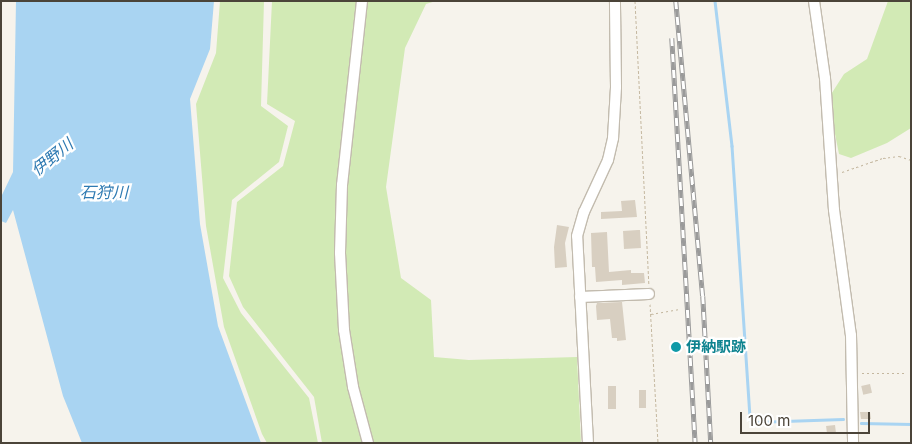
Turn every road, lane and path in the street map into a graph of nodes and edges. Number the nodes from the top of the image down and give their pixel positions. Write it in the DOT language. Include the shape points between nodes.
graph roads {
  1 [pos="362,1"];
  2 [pos="615,1"];
  3 [pos="635,1"];
  4 [pos="814,1"];
  5 [pos="911,160"];
  6 [pos="831,173"];
  7 [pos="650,294"];
  8 [pos="580,297"];
  9 [pos="680,309"];
  10 [pos="650,314"];
  11 [pos="907,372"];
  12 [pos="851,374"];
  13 [pos="368,443"];
  14 [pos="588,443"];
  15 [pos="658,443"];
  16 [pos="853,443"];
  1 -- 13 [label="street" via="342,185 340,253 344,330 353,386"];
  2 -- 8 [label="street" via="613,138 608,160 584,212 577,236"];
  3 -- 7 [label="path"];
  4 -- 6 [label="street" via="825,78"];
  5 -- 6 [label="path" via="899,156 883,158"];
  6 -- 12 [label="street" via="848,302"];
  7 -- 8 [label="street"];
  7 -- 10 [label="path"];
  8 -- 14 [label="street"];
  9 -- 10 [label="path"];
  10 -- 15 [label="path"];
  11 -- 12 [label="path"];
  12 -- 16 [label="street"];
}
